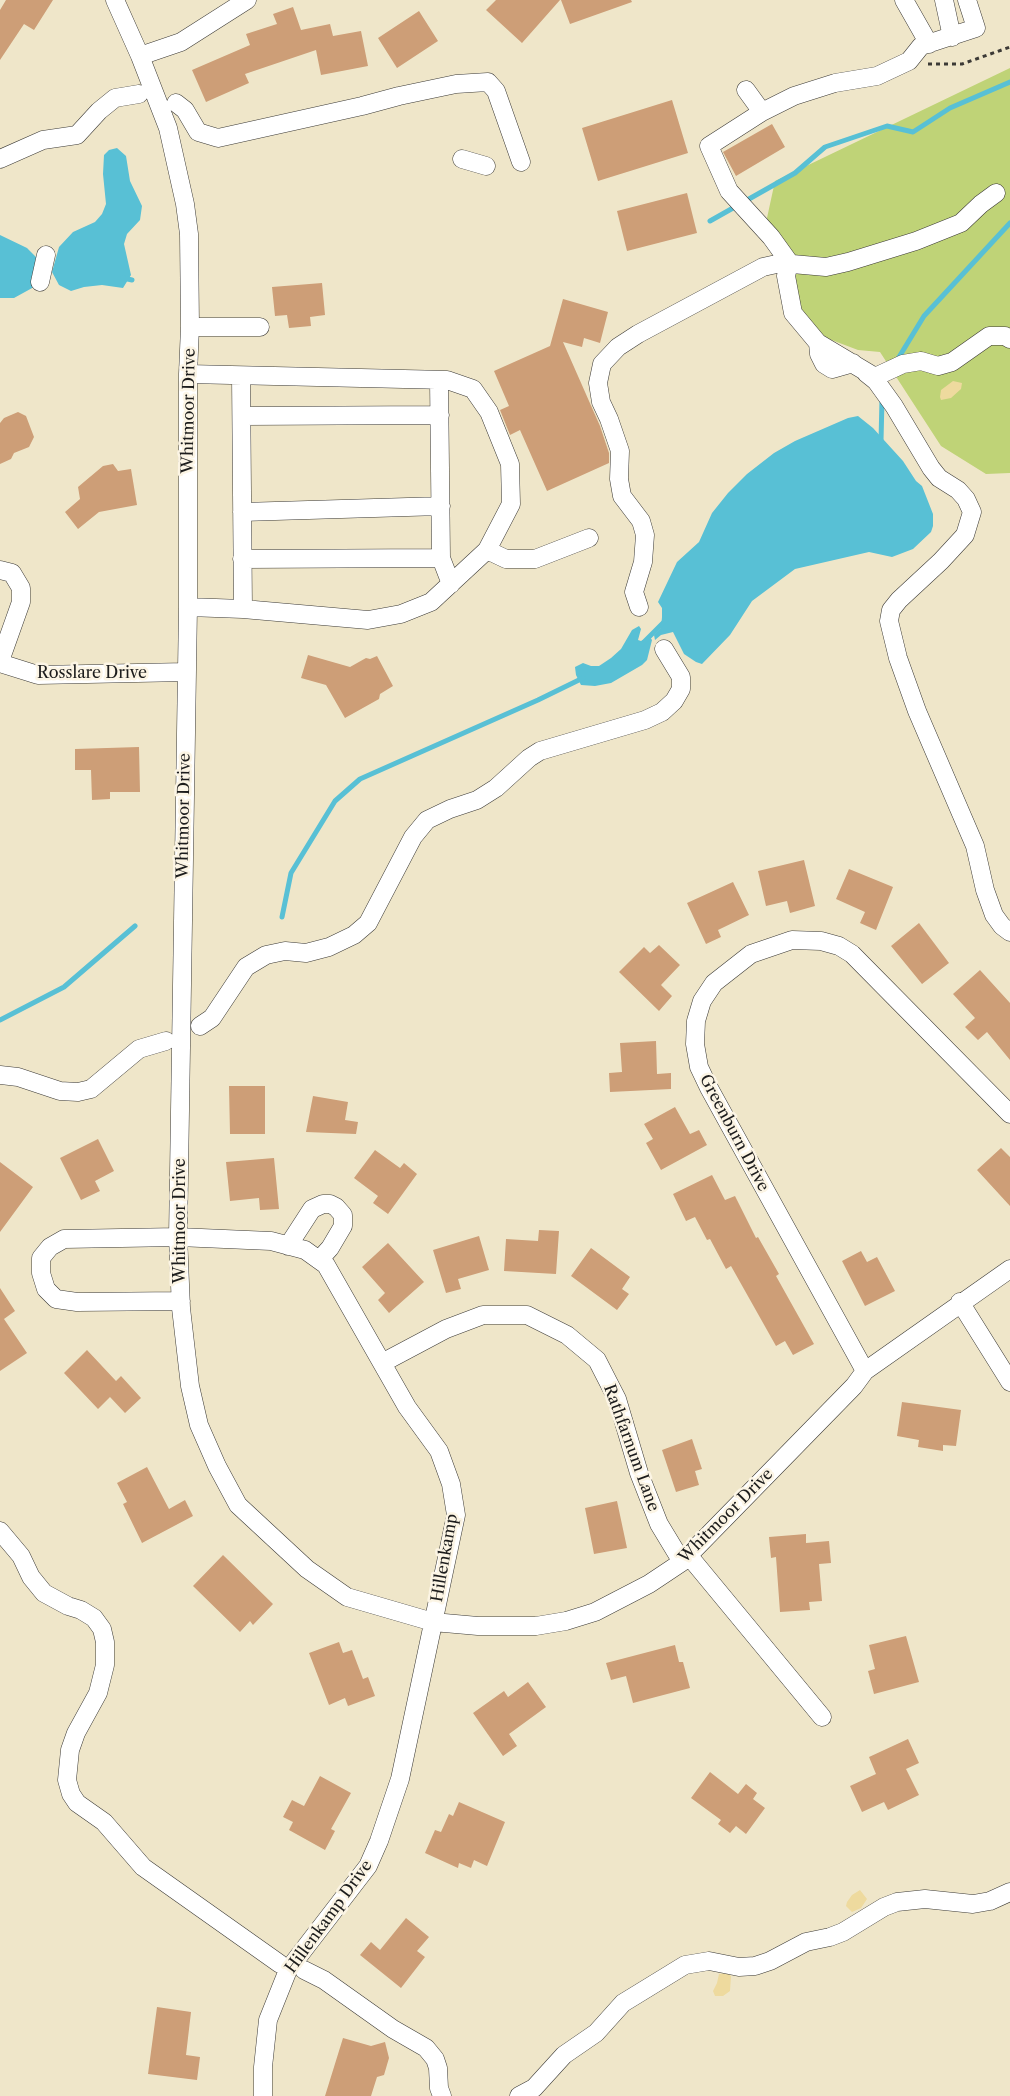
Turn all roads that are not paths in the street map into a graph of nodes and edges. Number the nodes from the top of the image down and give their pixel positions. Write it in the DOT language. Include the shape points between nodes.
graph roads {
  1 [pos="115,0"];
  2 [pos="247,0"];
  3 [pos="904,0"];
  4 [pos="944,0"];
  5 [pos="967,0"];
  6 [pos="952,37"];
  7 [pos="929,44"];
  8 [pos="140,56"];
  9 [pos="746,90"];
  10 [pos="139,94"];
  11 [pos="176,104"];
  12 [pos="762,112"];
  13 [pos="0,158"];
  14 [pos="462,158"];
  15 [pos="521,162"];
  16 [pos="486,166"];
  17 [pos="996,193"];
  18 [pos="46,255"];
  19 [pos="789,262"];
  20 [pos="40,282"];
  21 [pos="190,327"];
  22 [pos="260,327"];
  23 [pos="1010,339"];
  24 [pos="860,368"];
  25 [pos="188,374"];
  26 [pos="241,376"];
  27 [pos="439,380"];
  28 [pos="440,415"];
  29 [pos="242,416"];
  30 [pos="441,506"];
  31 [pos="242,512"];
  32 [pos="589,538"];
  33 [pos="487,550"];
  34 [pos="441,558"];
  35 [pos="242,560"];
  36 [pos="0,570"];
  37 [pos="451,584"];
  38 [pos="639,606"];
  39 [pos="188,607"];
  40 [pos="243,609"];
  41 [pos="664,649"];
  42 [pos="0,662"];
  43 [pos="186,672"];
  44 [pos="1010,932"];
  45 [pos="200,1026"];
  46 [pos="166,1040"];
  47 [pos="0,1075"];
  48 [pos="1010,1114"];
  49 [pos="178,1237"];
  50 [pos="288,1246"];
  51 [pos="319,1260"];
  52 [pos="1010,1268"];
  53 [pos="180,1301"];
  54 [pos="960,1302"];
  55 [pos="382,1363"];
  56 [pos="865,1371"];
  57 [pos="1010,1382"];
  58 [pos="0,1531"];
  59 [pos="685,1559"];
  60 [pos="433,1622"];
  61 [pos="822,1717"];
  62 [pos="1010,1892"];
  63 [pos="280,1964"];
  64 [pos="304,1970"];
  65 [pos="263,2096"];
  66 [pos="442,2096"];
  67 [pos="520,2096"];
  1 -- 8 [label="street, Whitmoor Drive"];
  2 -- 8 [label="street" via="181,42"];
  3 -- 7 [label="street"];
  4 -- 6 [label="street"];
  5 -- 6 [label="street" via="976,28"];
  6 -- 7 [label="street"];
  7 -- 12 [label="street" via="921,46 909,61 876,76 811,89"];
  8 -- 21 [label="street, Whitmoor Drive" via="168,128 186,204"];
  9 -- 12 [label="street"];
  10 -- 13 [label="street" via="115,98 77,135 43,140"];
  11 -- 15 [label="street" via="185,110 198,132 218,138 456,84 488,82 496,91"];
  12 -- 19 [label="street" via="709,146 729,191"];
  14 -- 16 [label="street"];
  17 -- 19 [label="street" via="961,222 916,241 826,267"];
  18 -- 20 [label="street"];
  19 -- 24 [label="street" via="786,276 793,313 818,343"];
  19 -- 38 [label="street" via="763,268 652,326 618,347 602,364 598,383 601,402 620,450 622,496 642,521 645,535 643,562 634,592"];
  21 -- 22 [label="street"];
  21 -- 25 [label="street, Whitmoor Drive"];
  23 -- 24 [label="street" via="989,336 952,362 938,366 921,361 903,364 875,377"];
  24 -- 44 [label="street" via="876,381 894,406 931,468 939,478 958,490 972,512 965,535 899,600 889,621 917,711 974,846 994,915"];
  25 -- 26 [label="street"];
  25 -- 39 [label="street, Whitmoor Drive"];
  26 -- 27 [label="street"];
  26 -- 29 [label="street"];
  27 -- 28 [label="street"];
  27 -- 33 [label="street" via="473,389 489,412 510,464 510,504"];
  28 -- 29 [label="street"];
  28 -- 30 [label="street"];
  29 -- 31 [label="street"];
  30 -- 31 [label="street"];
  30 -- 34 [label="street"];
  31 -- 35 [label="street"];
  32 -- 33 [label="street" via="535,559 506,559"];
  33 -- 37 [label="street"];
  34 -- 35 [label="street"];
  34 -- 37 [label="street"];
  35 -- 40 [label="street"];
  36 -- 42 [label="street" via="12,573 21,588 21,602"];
  37 -- 40 [label="street" via="431,602 401,614 368,620"];
  39 -- 40 [label="street"];
  39 -- 43 [label="street, Whitmoor Drive"];
  41 -- 45 [label="street" via="681,677 681,689 662,712 540,751 477,800 427,820 413,837 368,924 329,947 306,953 286,951 246,966 212,1018"];
  42 -- 43 [label="street, Rosslare Drive" via="38,675"];
  43 -- 49 [label="street, Whitmoor Drive"];
  46 -- 47 [label="street" via="139,1049 91,1089 78,1092 60,1091 18,1077"];
  48 -- 56 [label="street, Greenburn Drive" via="852,954 839,946 821,940 792,940 751,954 714,982 702,1001 696,1022 699,1067"];
  49 -- 50 [label="street" via="270,1242"];
  49 -- 53 [label="street, Whitmoor Drive"];
  49 -- 53 [label="street" via="64,1240 50,1247 42,1258 41,1272 46,1289 56,1299 76,1302"];
  50 -- 51 [label="street" via="305,1250"];
  50 -- 51 [label="street" via="312,1210 330,1204 343,1215 343,1226"];
  51 -- 55 [label="street, Hillenkamp" via="326,1265"];
  52 -- 54 [label="street, Whitmoor Drive"];
  53 -- 60 [label="street, Whitmoor Drive" via="190,1386 199,1425 238,1505 307,1569 347,1596"];
  54 -- 56 [label="street, Whitmoor Drive"];
  54 -- 57 [label="street"];
  55 -- 59 [label="street, Rathfarnum Lane" via="446,1329 483,1316 527,1315 567,1335 596,1360 616,1400 659,1524"];
  55 -- 60 [label="street, Hillenkamp" via="406,1407 440,1451 451,1484 456,1515"];
  56 -- 59 [label="street, Whitmoor Drive"];
  58 -- 63 [label="street" via="21,1556 31,1577 44,1593 94,1618 102,1629 105,1666 98,1693 70,1750 68,1780 71,1794 104,1822 143,1867"];
  59 -- 60 [label="street, Whitmoor Drive" via="649,1584 595,1612 566,1621 536,1626"];
  59 -- 61 [label="street, Rathfarnum Lane"];
  60 -- 65 [label="street, Hillenkamp Drive" via="400,1780 379,1841 368,1866 354,1886 288,1970 268,2020"];
  62 -- 67 [label="street" via="973,1904 925,1899 896,1902 843,1932 806,1942 755,1966 709,1962 685,1964 623,2003 596,2033 564,2055 534,2088"];
  64 -- 66 [label="street" via="426,2048 436,2064"];
}
